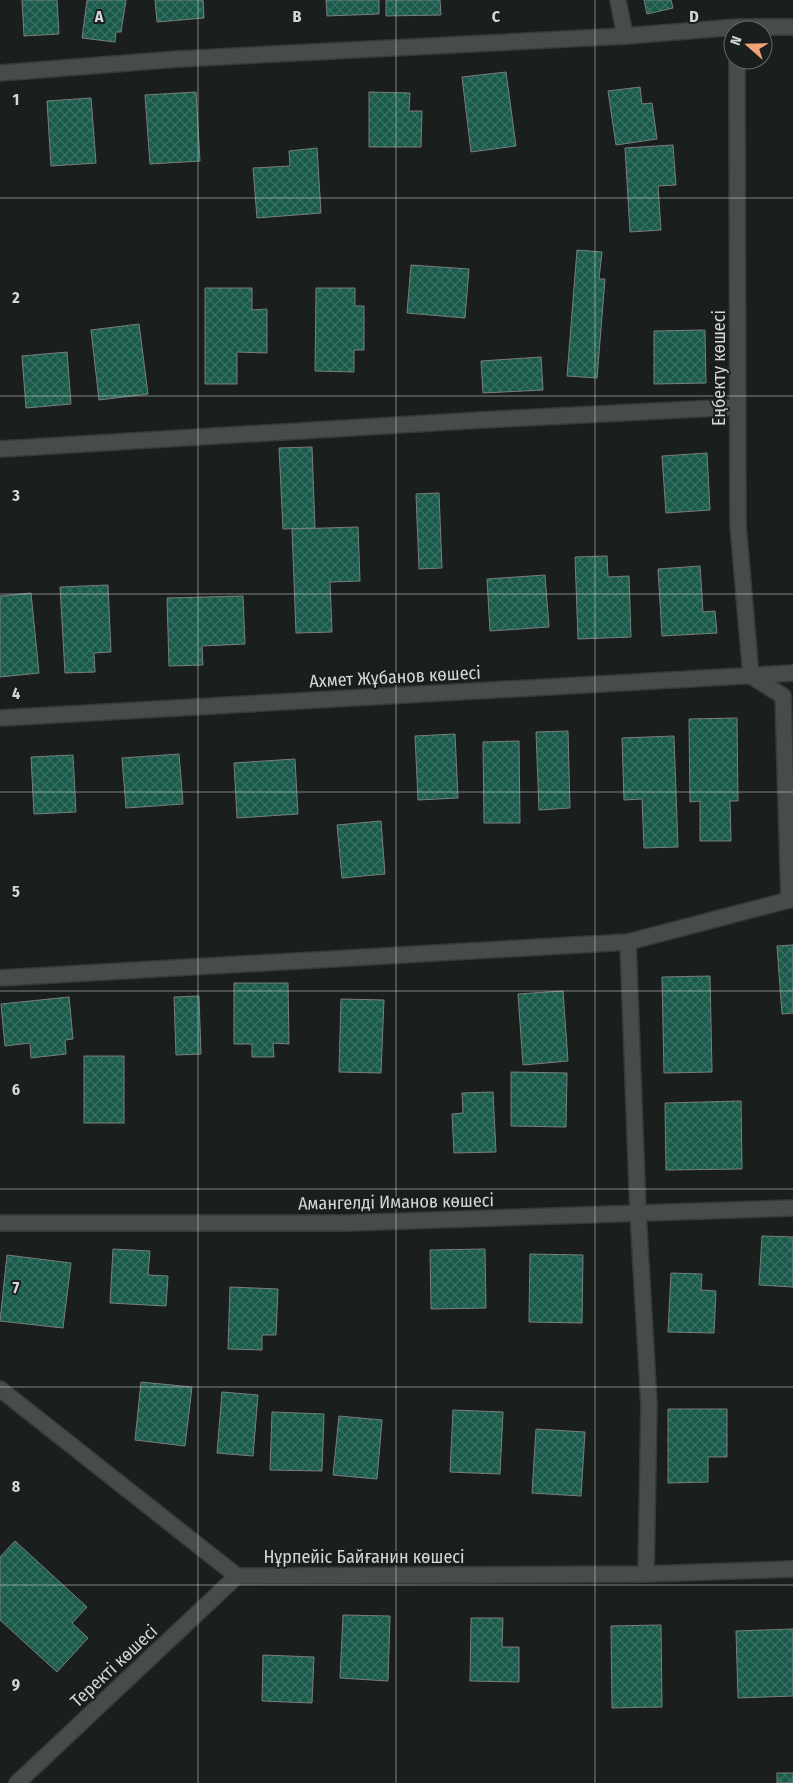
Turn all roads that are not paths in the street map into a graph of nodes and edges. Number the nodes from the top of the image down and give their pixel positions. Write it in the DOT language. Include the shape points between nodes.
graph roads {
  1 [pos="618,0"];
  2 [pos="793,27"];
  3 [pos="773,28"];
  4 [pos="723,30"];
  5 [pos="625,36"];
  6 [pos="737,70"];
  7 [pos="0,73"];
  8 [pos="737,407"];
  9 [pos="0,449"];
  10 [pos="793,673"];
  11 [pos="751,676"];
  12 [pos="0,718"];
  13 [pos="791,900"];
  14 [pos="628,942"];
  15 [pos="0,978"];
  16 [pos="793,1208"];
  17 [pos="638,1213"];
  18 [pos="0,1223"];
  19 [pos="0,1389"];
  20 [pos="793,1569"];
  21 [pos="646,1574"];
  22 [pos="237,1576"];
  23 [pos="19,1782"];
  1 -- 5 [label="street"];
  2 -- 3 [label="street"];
  4 -- 5 [label="street"];
  5 -- 7 [label="street" via="178,59"];
  6 -- 8 [label="street, Еңбекту көшесі"];
  8 -- 9 [label="street"];
  8 -- 11 [label="street, Еңбекту көшесі" via="738,525"];
  10 -- 11 [label="street, Ахмет Жұбанов көшесі"];
  11 -- 12 [label="street, Ахмет Жұбанов көшесі"];
  11 -- 13 [label="street" via="784,696"];
  13 -- 14 [label="street"];
  14 -- 15 [label="street"];
  14 -- 17 [label="street"];
  16 -- 17 [label="street, Амангелді Иманов көшесі"];
  17 -- 18 [label="street, Амангелді Иманов көшесі" via="345,1223"];
  17 -- 21 [label="street" via="649,1404"];
  19 -- 22 [label="street"];
  20 -- 21 [label="street, Нұрпейіс Байғанин көшесі"];
  21 -- 22 [label="street, Нұрпейіс Байғанин көшесі"];
  22 -- 23 [label="street, Теректі көшесі"];
}
